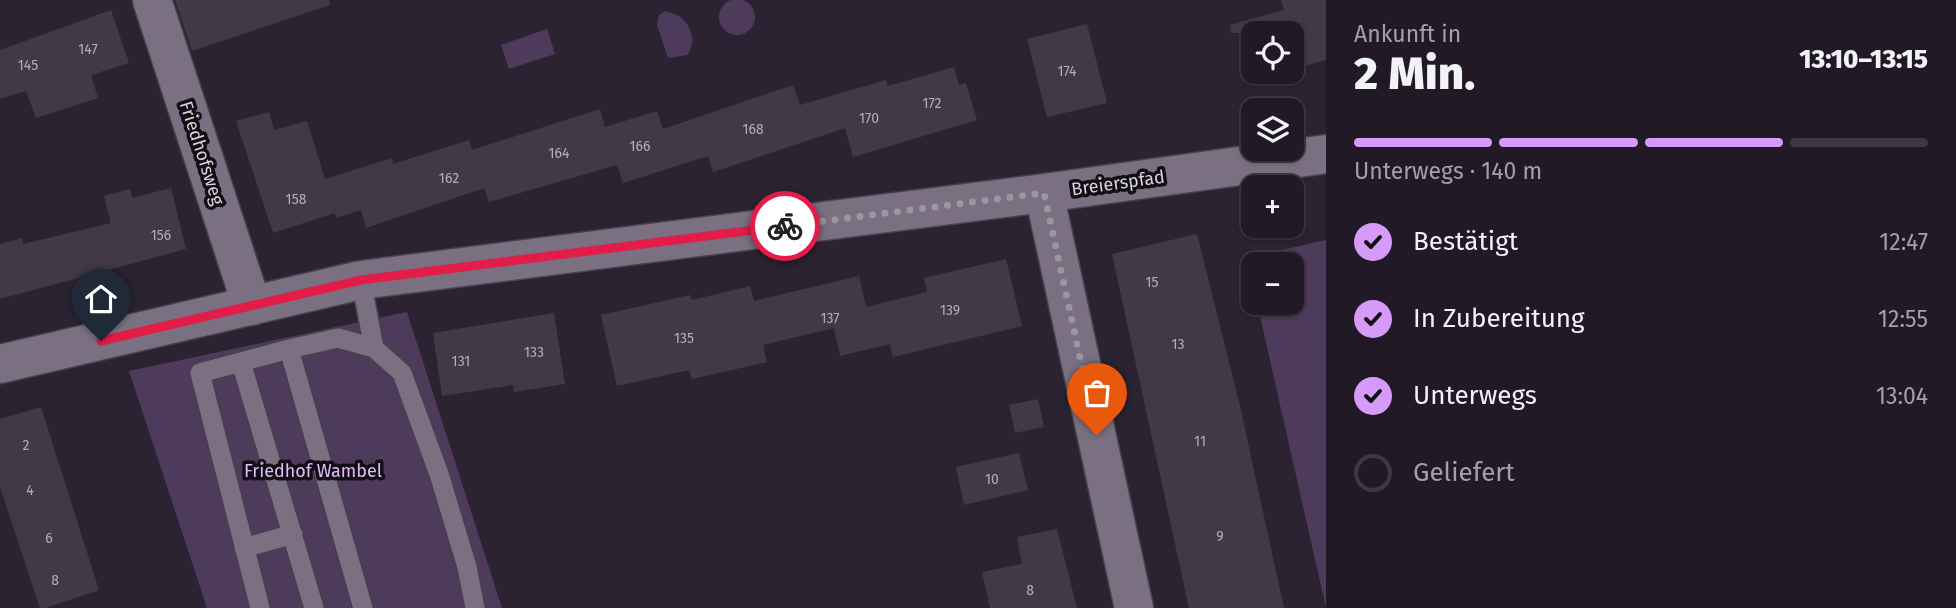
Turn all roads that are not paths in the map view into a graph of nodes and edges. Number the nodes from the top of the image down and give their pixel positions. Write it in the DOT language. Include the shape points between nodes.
graph roads {
  1 [pos="152,0"];
  2 [pos="1326,153"];
  3 [pos="1044,193"];
  4 [pos="361,280"];
  5 [pos="252,306"];
  6 [pos="374,348"];
  7 [pos="289,349"];
  8 [pos="241,362"];
  9 [pos="0,364"];
  10 [pos="293,534"];
  11 [pos="244,548"];
  12 [pos="260,608"];
  13 [pos="314,608"];
  14 [pos="363,608"];
  15 [pos="475,608"];
  16 [pos="1135,608"];
  1 -- 5 [label="street, Friedhofsweg"];
  2 -- 3 [label="street, Breierspfad"];
  3 -- 4 [label="street, Breierspfad"];
  3 -- 16 [label="street"];
  4 -- 5 [label="street, Breierspfad"];
  4 -- 6 [label="lane"];
  5 -- 9 [label="street, Breierspfad"];
  6 -- 7 [label="lane" via="338,338"];
  6 -- 15 [label="lane" via="401,373 439,474"];
  7 -- 8 [label="lane"];
  7 -- 14 [label="lane"];
  8 -- 10 [label="lane"];
  8 -- 11 [label="lane" via="200,373"];
  10 -- 11 [label="lane"];
  10 -- 13 [label="lane"];
  11 -- 12 [label="lane"];
}
